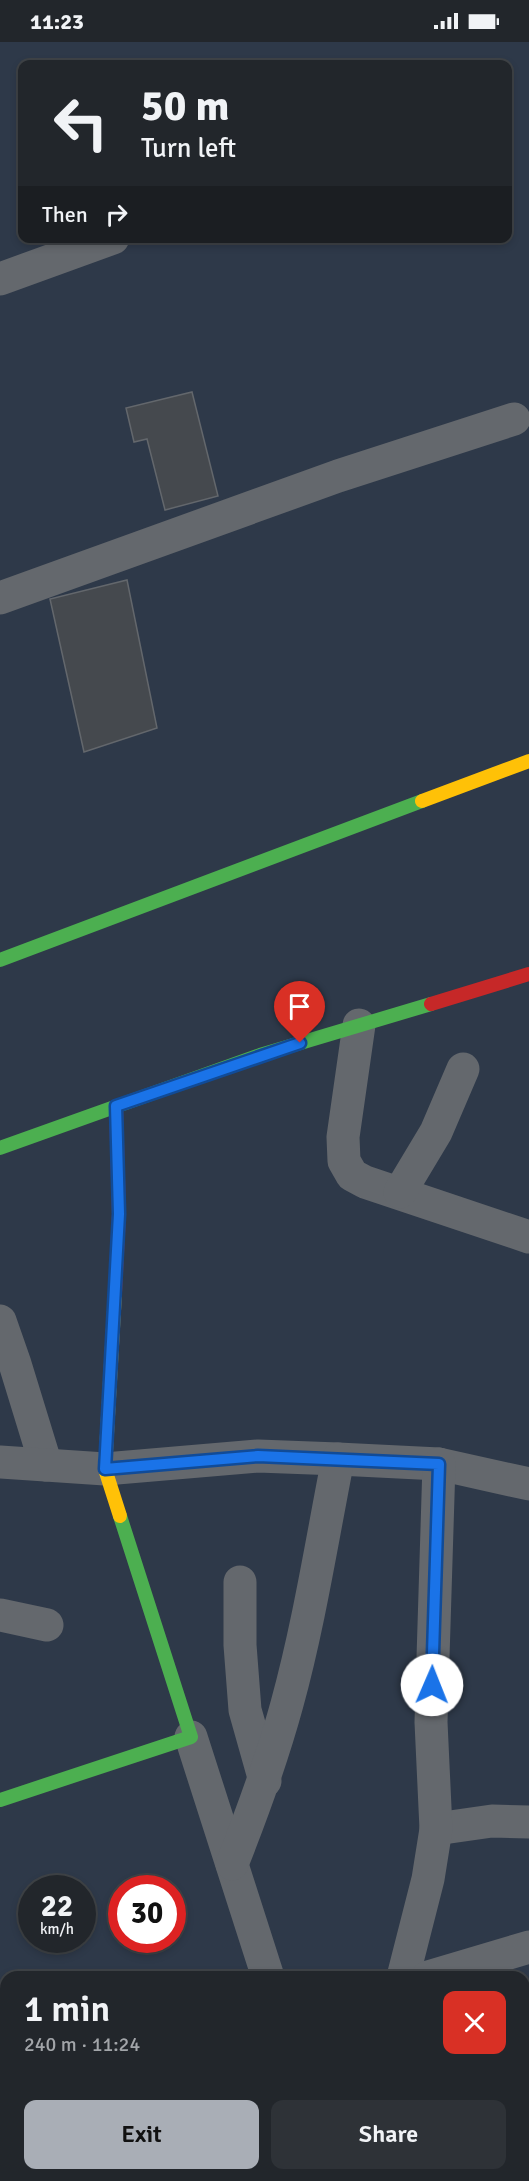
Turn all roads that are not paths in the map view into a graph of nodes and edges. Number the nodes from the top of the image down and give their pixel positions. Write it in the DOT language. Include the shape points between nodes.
graph roads {
  1 [pos="99,243"];
  2 [pos="0,279"];
  3 [pos="514,419"];
  4 [pos="0,598"];
  5 [pos="529,761"];
  6 [pos="0,960"];
  7 [pos="529,974"];
  8 [pos="359,1025"];
  9 [pos="463,1069"];
  10 [pos="116,1106"];
  11 [pos="0,1148"];
  12 [pos="400,1192"];
  13 [pos="529,1237"];
  14 [pos="0,1321"];
  15 [pos="338,1459"];
  16 [pos="0,1462"];
  17 [pos="439,1464"];
  18 [pos="46,1466"];
  19 [pos="105,1469"];
  20 [pos="529,1484"];
  21 [pos="240,1582"];
  22 [pos="0,1615"];
  23 [pos="46,1625"];
  24 [pos="191,1737"];
  25 [pos="265,1781"];
  26 [pos="0,1800"];
  27 [pos="529,1822"];
  28 [pos="436,1828"];
  29 [pos="232,1864"];
  30 [pos="529,1947"];
  31 [pos="266,1971"];
  32 [pos="405,1971"];
  33 [pos="448,1971"];
  1 -- 2 [label="street"];
  3 -- 4 [label="street" via="338,476"];
  5 -- 6 [label="street"];
  7 -- 8 [label="street"];
  8 -- 10 [label="street"];
  8 -- 12 [label="street" via="344,1126 344,1161 358,1179"];
  9 -- 12 [label="street" via="436,1132"];
  10 -- 11 [label="street"];
  10 -- 19 [label="street" via="119,1214"];
  12 -- 13 [label="street"];
  14 -- 18 [label="street"];
  15 -- 17 [label="street"];
  15 -- 19 [label="street" via="258,1456"];
  15 -- 25 [label="street" via="304,1633"];
  16 -- 18 [label="street"];
  17 -- 20 [label="street"];
  17 -- 28 [label="street" via="431,1722"];
  18 -- 19 [label="street"];
  19 -- 24 [label="street"];
  21 -- 25 [label="street" via="245,1710"];
  22 -- 23 [label="street"];
  24 -- 26 [label="street"];
  24 -- 29 [label="street"];
  25 -- 29 [label="street"];
  27 -- 28 [label="street" via="492,1821"];
  28 -- 32 [label="street" via="428,1879"];
  29 -- 31 [label="street"];
  30 -- 33 [label="street"];
}
